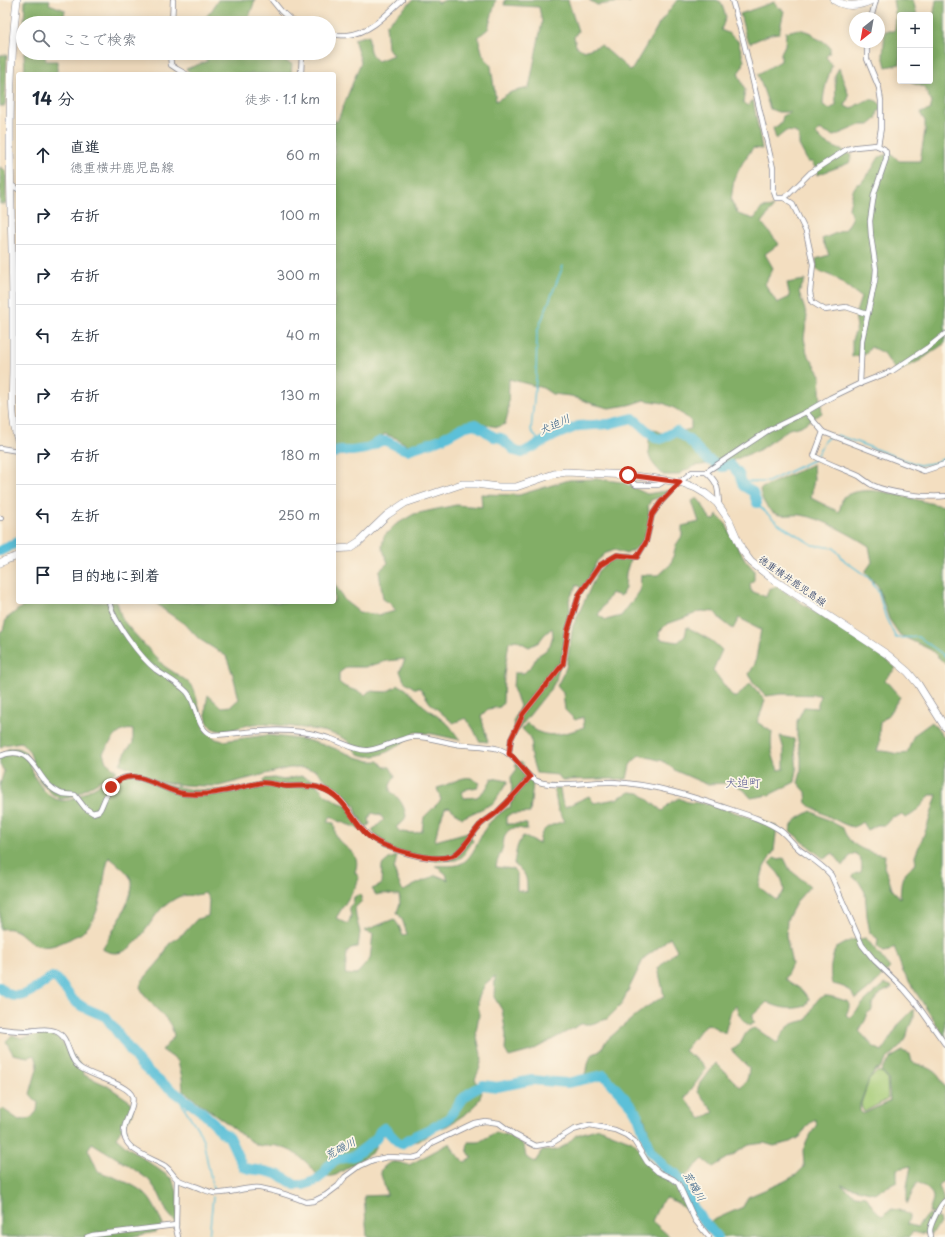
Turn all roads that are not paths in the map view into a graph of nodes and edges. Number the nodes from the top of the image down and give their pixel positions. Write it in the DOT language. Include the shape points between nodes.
graph roads {
  1 [pos="17,0"];
  2 [pos="173,0"];
  3 [pos="272,0"];
  4 [pos="402,0"];
  5 [pos="732,0"];
  6 [pos="834,0"];
  7 [pos="872,0"];
  8 [pos="876,0"];
  9 [pos="872,12"];
  10 [pos="172,16"];
  11 [pos="286,16"];
  12 [pos="336,35"];
  13 [pos="867,48"];
  14 [pos="171,60"];
  15 [pos="302,60"];
  16 [pos="182,72"];
  17 [pos="301,72"];
  18 [pos="878,146"];
  19 [pos="11,185"];
  20 [pos="16,188"];
  21 [pos="784,198"];
  22 [pos="867,314"];
  23 [pos="945,334"];
  24 [pos="860,384"];
  25 [pos="806,412"];
  26 [pos="16,429"];
  27 [pos="823,432"];
  28 [pos="0,448"];
  29 [pos="16,451"];
  30 [pos="945,464"];
  31 [pos="706,472"];
  32 [pos="680,482"];
  33 [pos="945,496"];
  34 [pos="719,505"];
  35 [pos="336,549"];
  36 [pos="16,557"];
  37 [pos="0,563"];
  38 [pos="110,604"];
  39 [pos="945,727"];
  40 [pos="509,754"];
  41 [pos="0,756"];
  42 [pos="530,777"];
  43 [pos="0,1029"];
  44 [pos="945,1044"];
  45 [pos="177,1179"];
  46 [pos="945,1201"];
  47 [pos="176,1225"];
  48 [pos="87,1237"];
  49 [pos="178,1237"];
  50 [pos="709,1237"];
  51 [pos="931,1237"];
  1 -- 19 [label="main road" via="9,105"];
  2 -- 10 [label="street"];
  3 -- 11 [label="street"];
  4 -- 12 [label="street" via="372,26 359,33"];
  5 -- 21 [label="street" via="773,168 773,189 776,198"];
  6 -- 7 [label="main road" via="840,4 855,6"];
  8 -- 9 [label="street"];
  13 -- 18 [label="street" via="867,59 881,101"];
  14 -- 16 [label="street" via="171,64"];
  15 -- 17 [label="street"];
  18 -- 21 [label="street" via="848,149 810,173"];
  18 -- 22 [label="street" via="886,152 886,159 874,194 870,221 876,269"];
  19 -- 20 [label="street"];
  19 -- 26 [label="main road" via="12,393"];
  21 -- 22 [label="street" via="792,202 806,232 813,264 810,292 812,302 825,310 846,307"];
  22 -- 24 [label="street" via="862,340"];
  23 -- 24 [label="street" via="892,371"];
  24 -- 25 [label="street"];
  25 -- 27 [label="street"];
  25 -- 31 [label="street" via="768,430"];
  27 -- 30 [label="street" via="924,471"];
  27 -- 33 [label="street" via="814,456 824,462 859,476 873,485 895,492"];
  28 -- 29 [label="street"];
  31 -- 32 [label="street" via="692,472"];
  31 -- 34 [label="street" via="714,479"];
  32 -- 34 [label="main road, 徳重横井鹿児島線" via="706,494"];
  32 -- 35 [label="main road, 徳重横井鹿児島線" via="621,474 566,472 508,488 462,484 405,503 387,515 360,541 349,548"];
  32 -- 40 [label="street" via="652,515 646,542 637,557 617,555 600,565 579,595 568,630 563,664 523,714 511,739"];
  34 -- 39 [label="main road, 徳重横井鹿児島線" via="729,520 745,556 751,562 888,655 918,684"];
  36 -- 37 [label="main road"];
  38 -- 40 [label="street" via="142,657 187,692 205,732 212,736 283,730 303,732 368,751 412,737 429,738 502,749"];
  40 -- 42 [label="street"];
  41 -- 42 [label="street" via="10,752 19,753 31,760 50,788 61,794 75,794 85,808 93,813 99,810 117,781 133,776 176,792 190,794 224,791 262,783 321,788 339,798 368,835 380,843 406,852 438,858 452,856 461,850 481,824 496,814"];
  42 -- 44 [label="street" via="543,783 612,782 667,790 754,817 781,831 794,845 824,866 831,875 862,944 916,1003"];
  43 -- 45 [label="street" via="55,1031 65,1040 79,1068 130,1092 132,1104 124,1127 126,1142 136,1152 166,1167"];
  45 -- 47 [label="street"];
  45 -- 50 [label="street" via="215,1193 258,1188 306,1202 314,1201 338,1186 360,1166 388,1157 420,1156 432,1143 474,1123 500,1123 515,1135 536,1146 552,1143 573,1130 590,1125 615,1130 634,1141 647,1162 678,1184 695,1220"];
  46 -- 51 [label="street" via="930,1230"];
  47 -- 48 [label="street"];
  47 -- 49 [label="street"];
}
